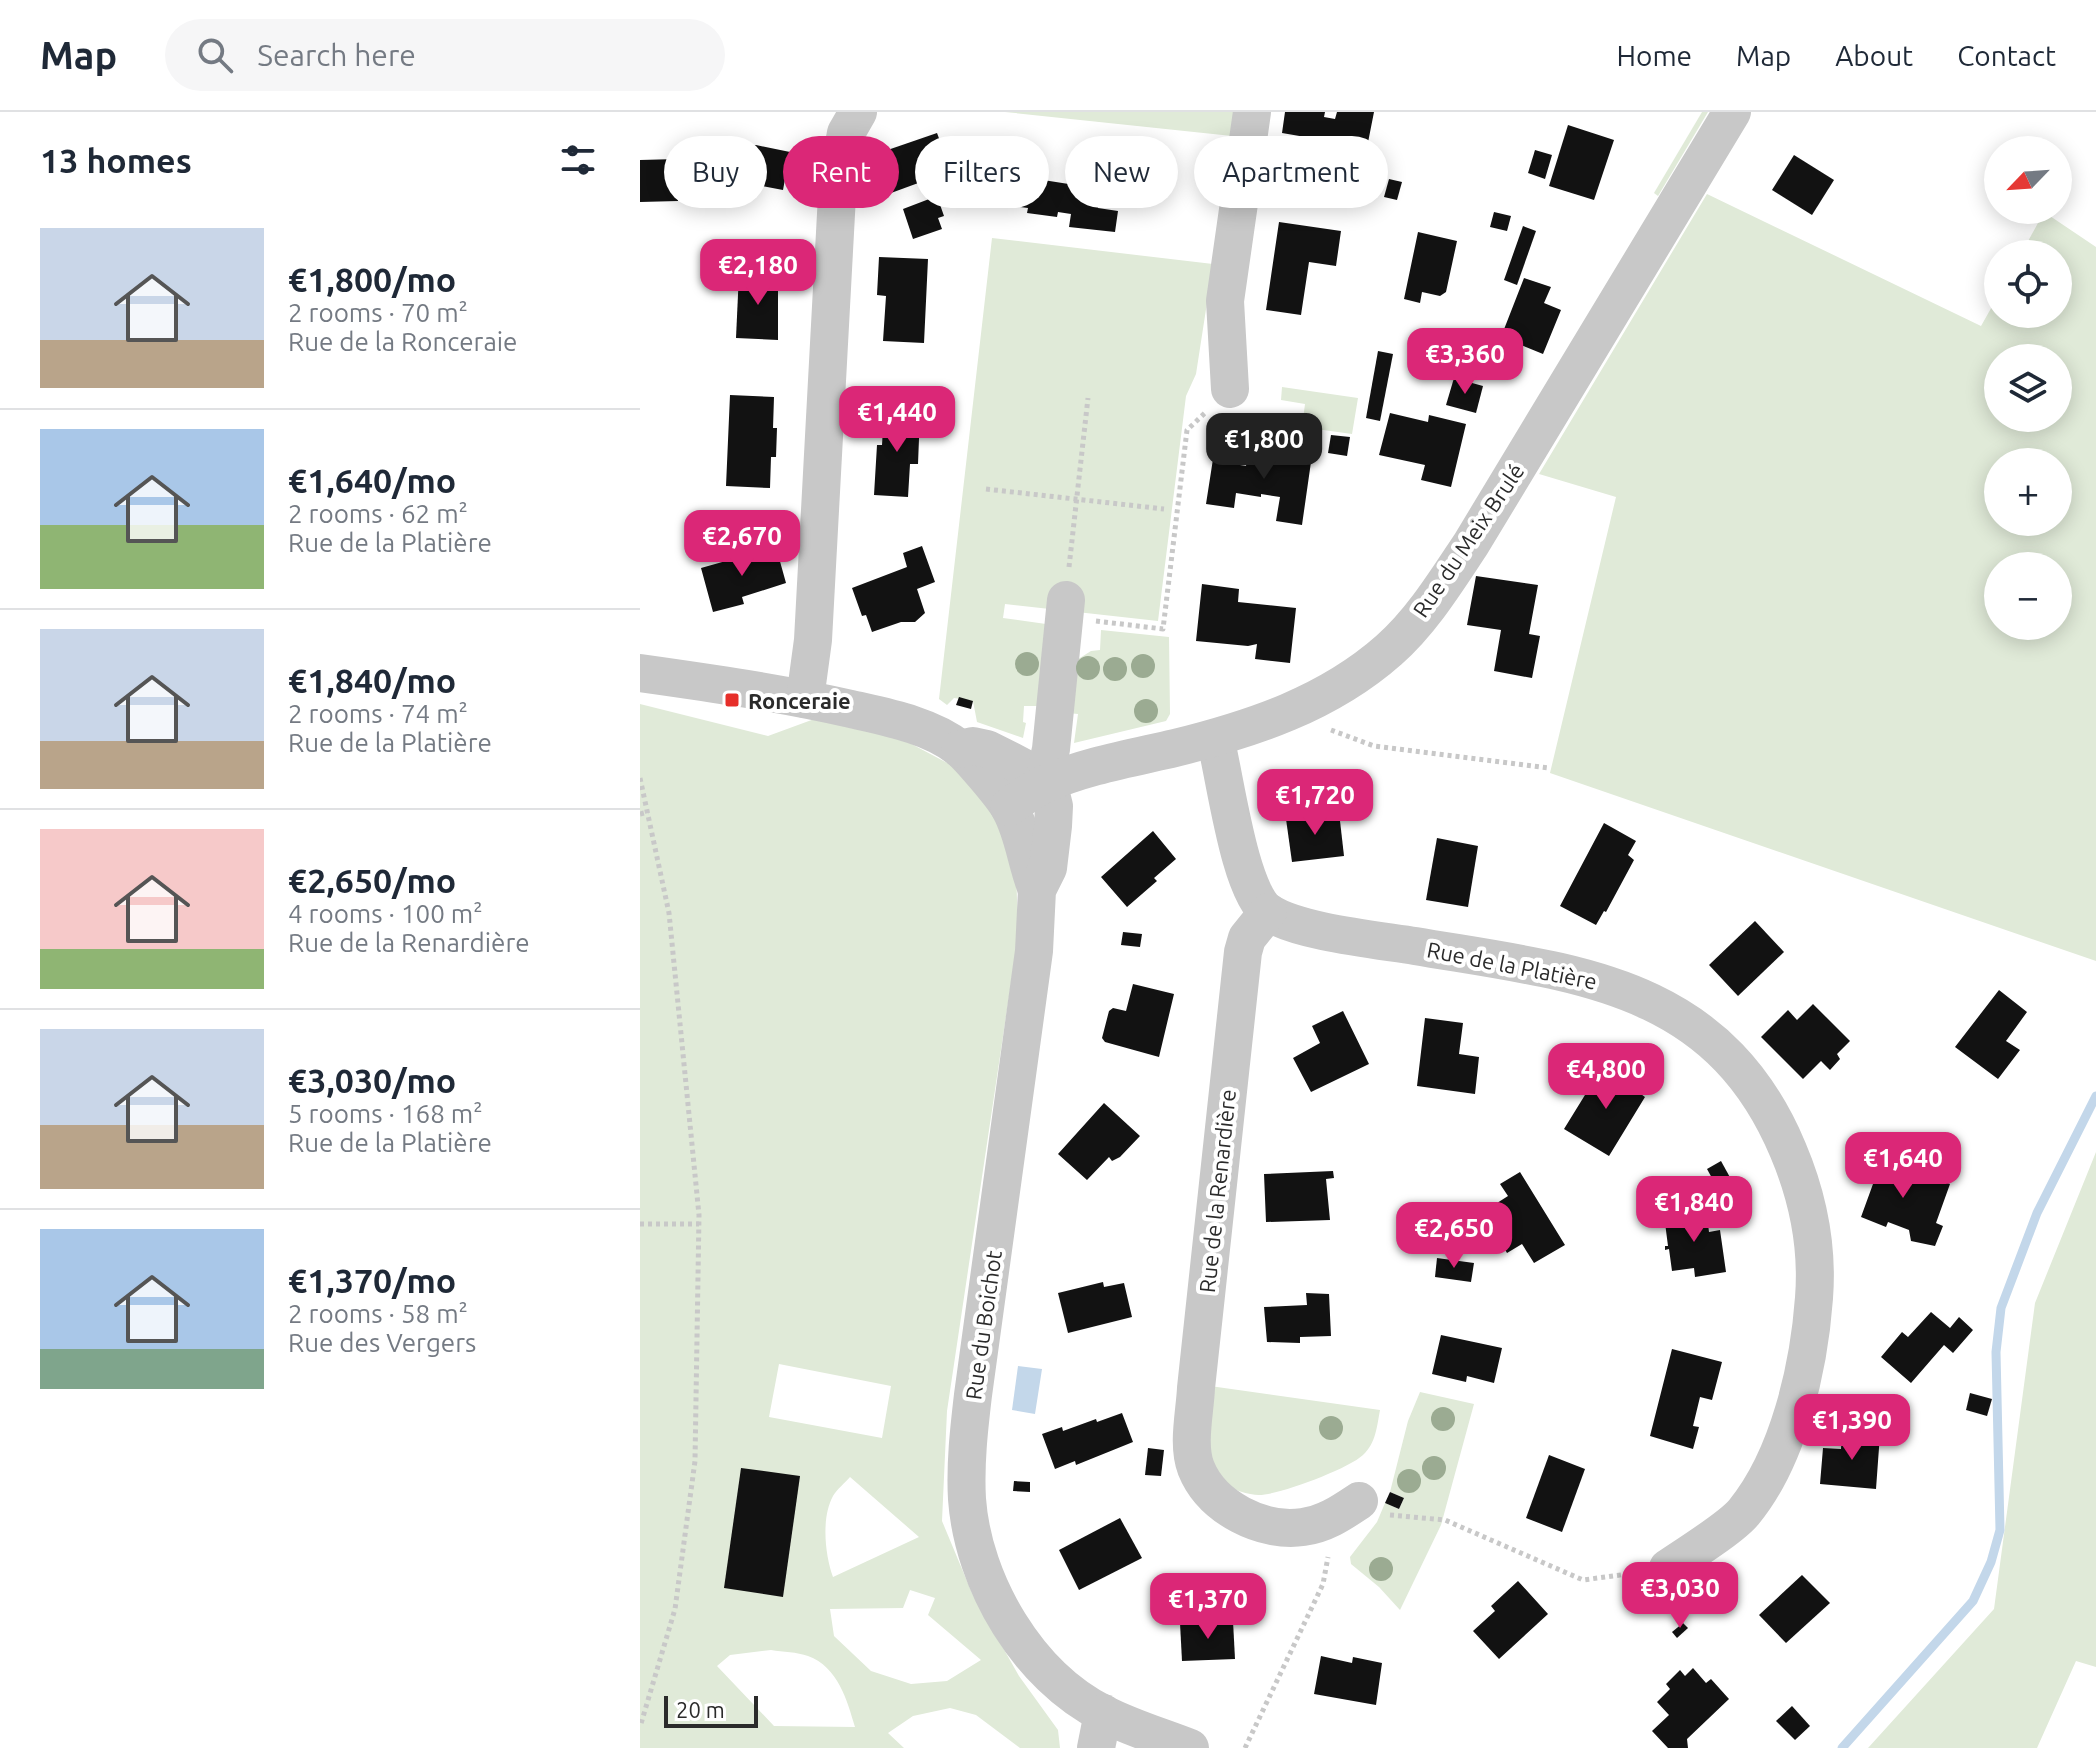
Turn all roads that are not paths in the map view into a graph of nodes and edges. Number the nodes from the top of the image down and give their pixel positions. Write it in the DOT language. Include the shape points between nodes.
graph roads {
  1 [pos="858,112"];
  2 [pos="1252,112"];
  3 [pos="1732,112"];
  4 [pos="1230,389"];
  5 [pos="1065,608"];
  6 [pos="640,673"];
  7 [pos="805,699"];
  8 [pos="1215,738"];
  9 [pos="960,749"];
  10 [pos="1043,785"];
  11 [pos="1009,807"];
  12 [pos="1037,890"];
  13 [pos="1268,912"];
  14 [pos="1359,1501"];
  15 [pos="1668,1568"];
  16 [pos="1100,1731"];
  17 [pos="1190,1748"];
  1 -- 7 [label="street" via="846,133 838,177 814,624"];
  2 -- 4 [label="street" via="1225,301"];
  3 -- 8 [label="street, Rue du Meix Brulé" via="1471,544 1391,649 1302,707"];
  5 -- 10 [label="street"];
  6 -- 7 [label="street, Rue du Boichot"];
  7 -- 9 [label="street, Rue du Boichot" via="894,720"];
  8 -- 10 [label="street, Rue du Meix Brulé"];
  8 -- 13 [label="street" via="1242,859 1251,888"];
  9 -- 10 [label="street, Rue du Boichot" via="987,749 1030,771"];
  9 -- 11 [label="street, Rue du Boichot"];
  10 -- 11 [label="street, Rue du Meix Brulé"];
  10 -- 12 [label="street, Rue du Boichot" via="1054,806 1053,826 1048,868"];
  11 -- 12 [label="street, Rue du Boichot"];
  12 -- 16 [label="street, Rue du Boichot" via="1034,951 967,1447 967,1499 986,1576 1012,1626"];
  13 -- 14 [label="street, Rue de la Renardière" via="1247,938 1243,952 1196,1388 1196,1468 1216,1497 1243,1516 1274,1527 1303,1527 1334,1518"];
  13 -- 15 [label="street, Rue de la Platière" via="1315,929 1550,968 1611,985 1657,1005 1706,1036 1758,1092 1801,1181 1813,1230 1811,1346 1778,1454 1743,1514"];
  16 -- 17 [label="street, Rue du Boichot"];
}
